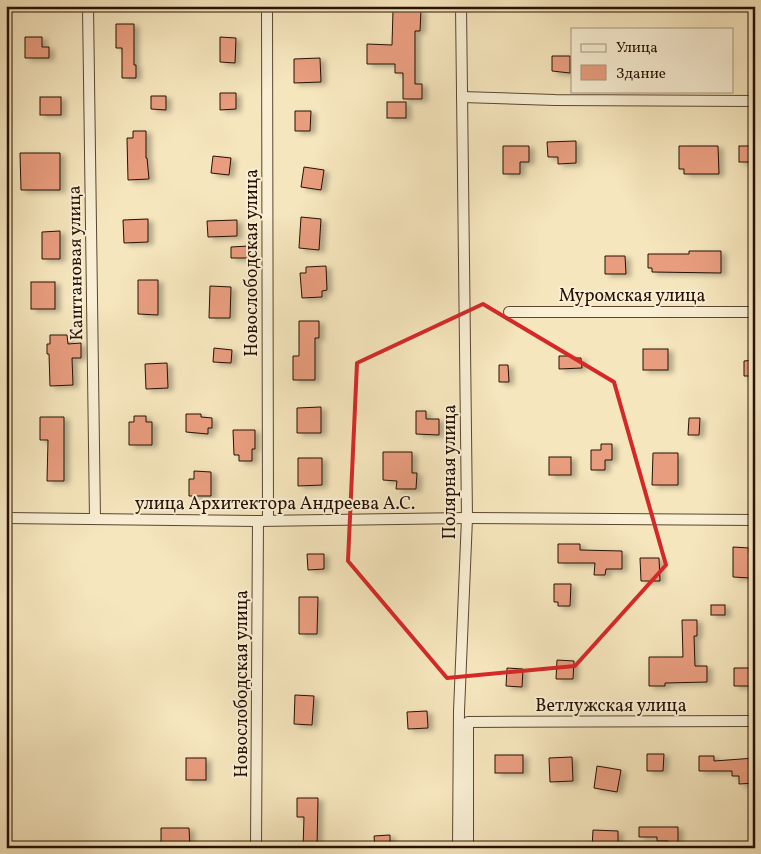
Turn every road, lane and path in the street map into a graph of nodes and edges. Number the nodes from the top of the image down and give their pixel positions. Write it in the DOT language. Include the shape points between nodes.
graph roads {
  1 [pos="88,6"];
  2 [pos="267,6"];
  3 [pos="462,6"];
  4 [pos="462,97"];
  5 [pos="755,101"];
  6 [pos="509,312"];
  7 [pos="755,312"];
  8 [pos="6,518"];
  9 [pos="467,518"];
  10 [pos="95,519"];
  11 [pos="263,520"];
  12 [pos="755,520"];
  13 [pos="755,721"];
  14 [pos="256,848"];
  15 [pos="458,848"];
  16 [pos="468,848"];
  1 -- 10 [label="street, Каштановая улица"];
  2 -- 11 [label="street, Новослободская улица"];
  3 -- 4 [label="street, Полярная улица"];
  4 -- 5 [label="street"];
  4 -- 9 [label="street, Полярная улица"];
  6 -- 7 [label="street, Муромская улица"];
  8 -- 10 [label="street, улица Архитектора Андреева А.С."];
  9 -- 11 [label="street, улица Архитектора Андреева А.С."];
  9 -- 12 [label="street, улица Архитектора Андреева А.С."];
  9 -- 15 [label="street, Полярная улица" via="458,711"];
  10 -- 11 [label="street, улица Архитектора Андреева А.С."];
  11 -- 14 [label="street, Новослободская улица"];
  13 -- 16 [label="street, Ветлужская улица" via="468,722"];
}
